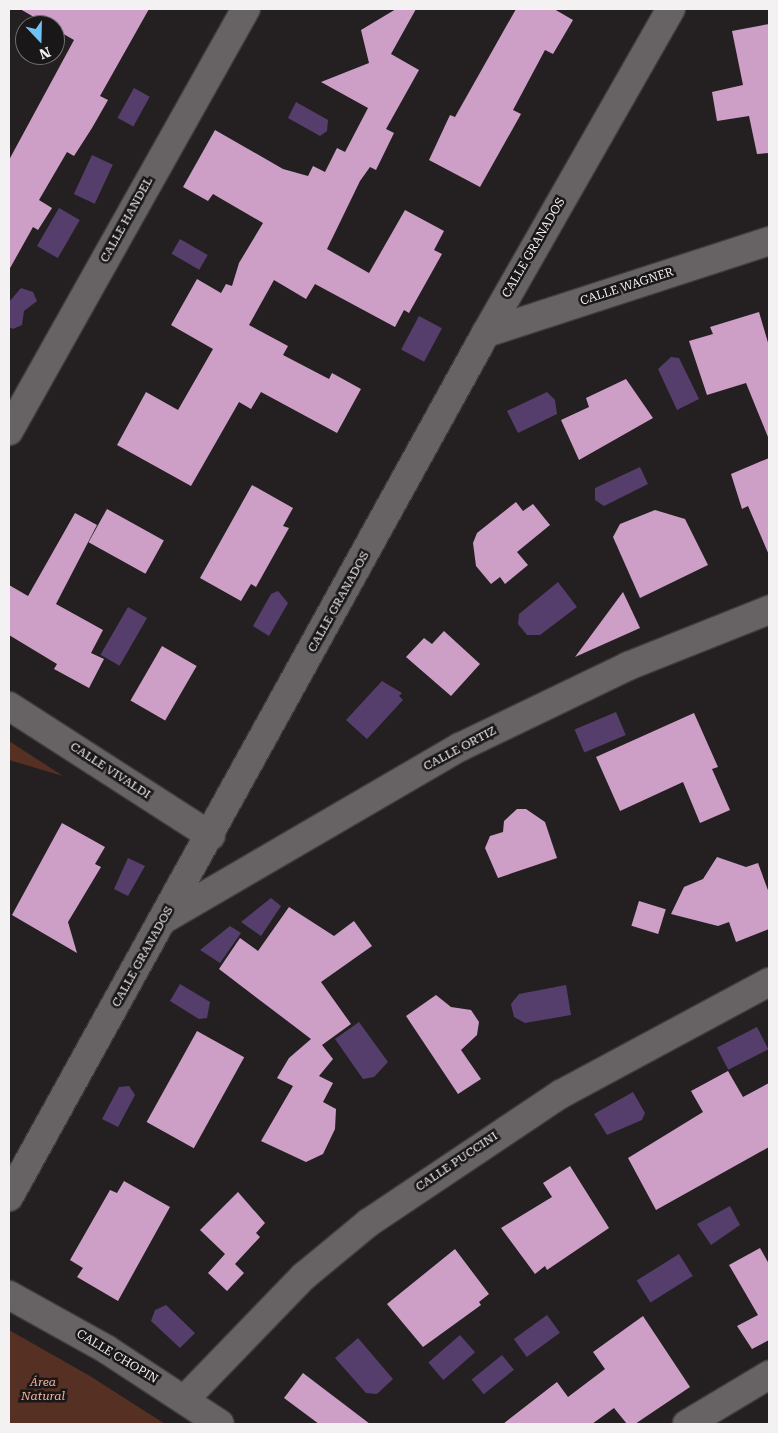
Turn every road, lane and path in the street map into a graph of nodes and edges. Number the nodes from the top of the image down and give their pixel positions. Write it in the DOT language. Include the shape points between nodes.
graph roads {
  1 [pos="246,9"];
  2 [pos="671,9"];
  3 [pos="769,241"];
  4 [pos="486,333"];
  5 [pos="9,431"];
  6 [pos="769,610"];
  7 [pos="9,706"];
  8 [pos="211,836"];
  9 [pos="165,918"];
  10 [pos="769,982"];
  11 [pos="9,1197"];
  12 [pos="9,1295"];
  13 [pos="769,1375"];
  14 [pos="186,1398"];
  15 [pos="220,1424"];
  16 [pos="687,1424"];
  1 -- 5 [label="street, CALLE HANDEL"];
  2 -- 4 [label="street, CALLE GRANADOS"];
  3 -- 4 [label="street, CALLE WAGNER"];
  4 -- 8 [label="street, CALLE GRANADOS"];
  6 -- 9 [label="street, CALLE ORTIZ" via="628,666 468,743"];
  7 -- 8 [label="street, CALLE VIVALDI"];
  8 -- 9 [label="street, CALLE GRANADOS"];
  9 -- 11 [label="street, CALLE GRANADOS"];
  10 -- 14 [label="street, CALLE PUCCINI" via="561,1094 384,1212 304,1276"];
  12 -- 14 [label="street, CALLE CHOPIN"];
  13 -- 16 [label="street"];
  14 -- 15 [label="street, CALLE CHOPIN"];
}
